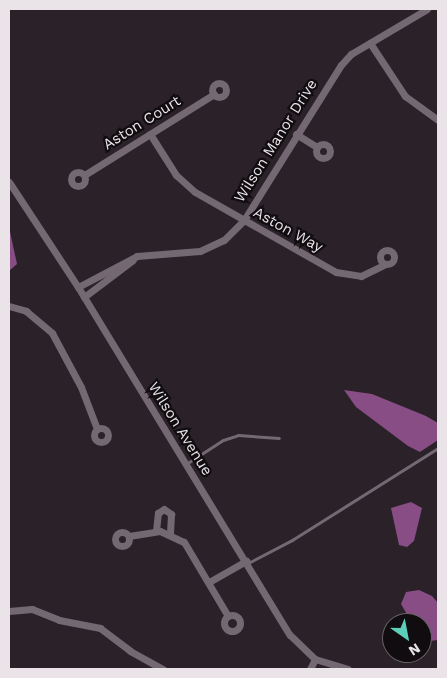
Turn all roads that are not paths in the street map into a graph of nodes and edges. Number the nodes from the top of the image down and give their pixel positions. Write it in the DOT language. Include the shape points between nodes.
graph roads {
  1 [pos="427,9"];
  2 [pos="370,43"];
  3 [pos="214,94"];
  4 [pos="438,120"];
  5 [pos="150,134"];
  6 [pos="296,134"];
  7 [pos="317,147"];
  8 [pos="86,174"];
  9 [pos="9,182"];
  10 [pos="244,220"];
  11 [pos="138,256"];
  12 [pos="384,265"];
  13 [pos="78,287"];
  14 [pos="84,297"];
  15 [pos="9,306"];
  16 [pos="97,429"];
  17 [pos="279,438"];
  18 [pos="438,448"];
  19 [pos="186,465"];
  20 [pos="156,531"];
  21 [pos="170,533"];
  22 [pos="130,536"];
  23 [pos="247,562"];
  24 [pos="209,582"];
  25 [pos="9,611"];
  26 [pos="228,616"];
  27 [pos="316,659"];
  28 [pos="163,669"];
  29 [pos="310,669"];
  30 [pos="346,669"];
  1 -- 2 [label="street, Wilson Manor Drive"];
  2 -- 4 [label="street" via="410,102"];
  2 -- 6 [label="street, Wilson Manor Drive" via="340,65"];
  3 -- 5 [label="street, Aston Court"];
  5 -- 8 [label="street, Aston Court"];
  5 -- 10 [label="street, Aston Way" via="187,187"];
  6 -- 7 [label="street"];
  6 -- 10 [label="street, Wilson Manor Drive"];
  9 -- 13 [label="street, Wilson Avenue"];
  10 -- 11 [label="street, Wilson Manor Drive" via="224,240 207,249"];
  10 -- 12 [label="street, Aston Way" via="344,275 370,274"];
  11 -- 13 [label="street, Wilson Manor Drive"];
  11 -- 14 [label="street"];
  13 -- 14 [label="street, Wilson Avenue"];
  14 -- 19 [label="street, Wilson Avenue"];
  15 -- 16 [label="street" via="26,311 52,333 82,387"];
  17 -- 19 [label="lane" via="238,435 223,440"];
  18 -- 23 [label="lane" via="300,535"];
  19 -- 23 [label="street, Wilson Avenue"];
  20 -- 21 [label="street"];
  20 -- 21 [label="street" via="158,513 164,509 171,514"];
  20 -- 22 [label="street"];
  21 -- 24 [label="street" via="187,545"];
  23 -- 24 [label="street"];
  23 -- 27 [label="street, Wilson Avenue" via="290,635"];
  24 -- 26 [label="street"];
  25 -- 28 [label="street" via="32,609 58,620 100,628 130,651"];
  27 -- 29 [label="street"];
  27 -- 30 [label="street, Wilson Avenue"];
}
